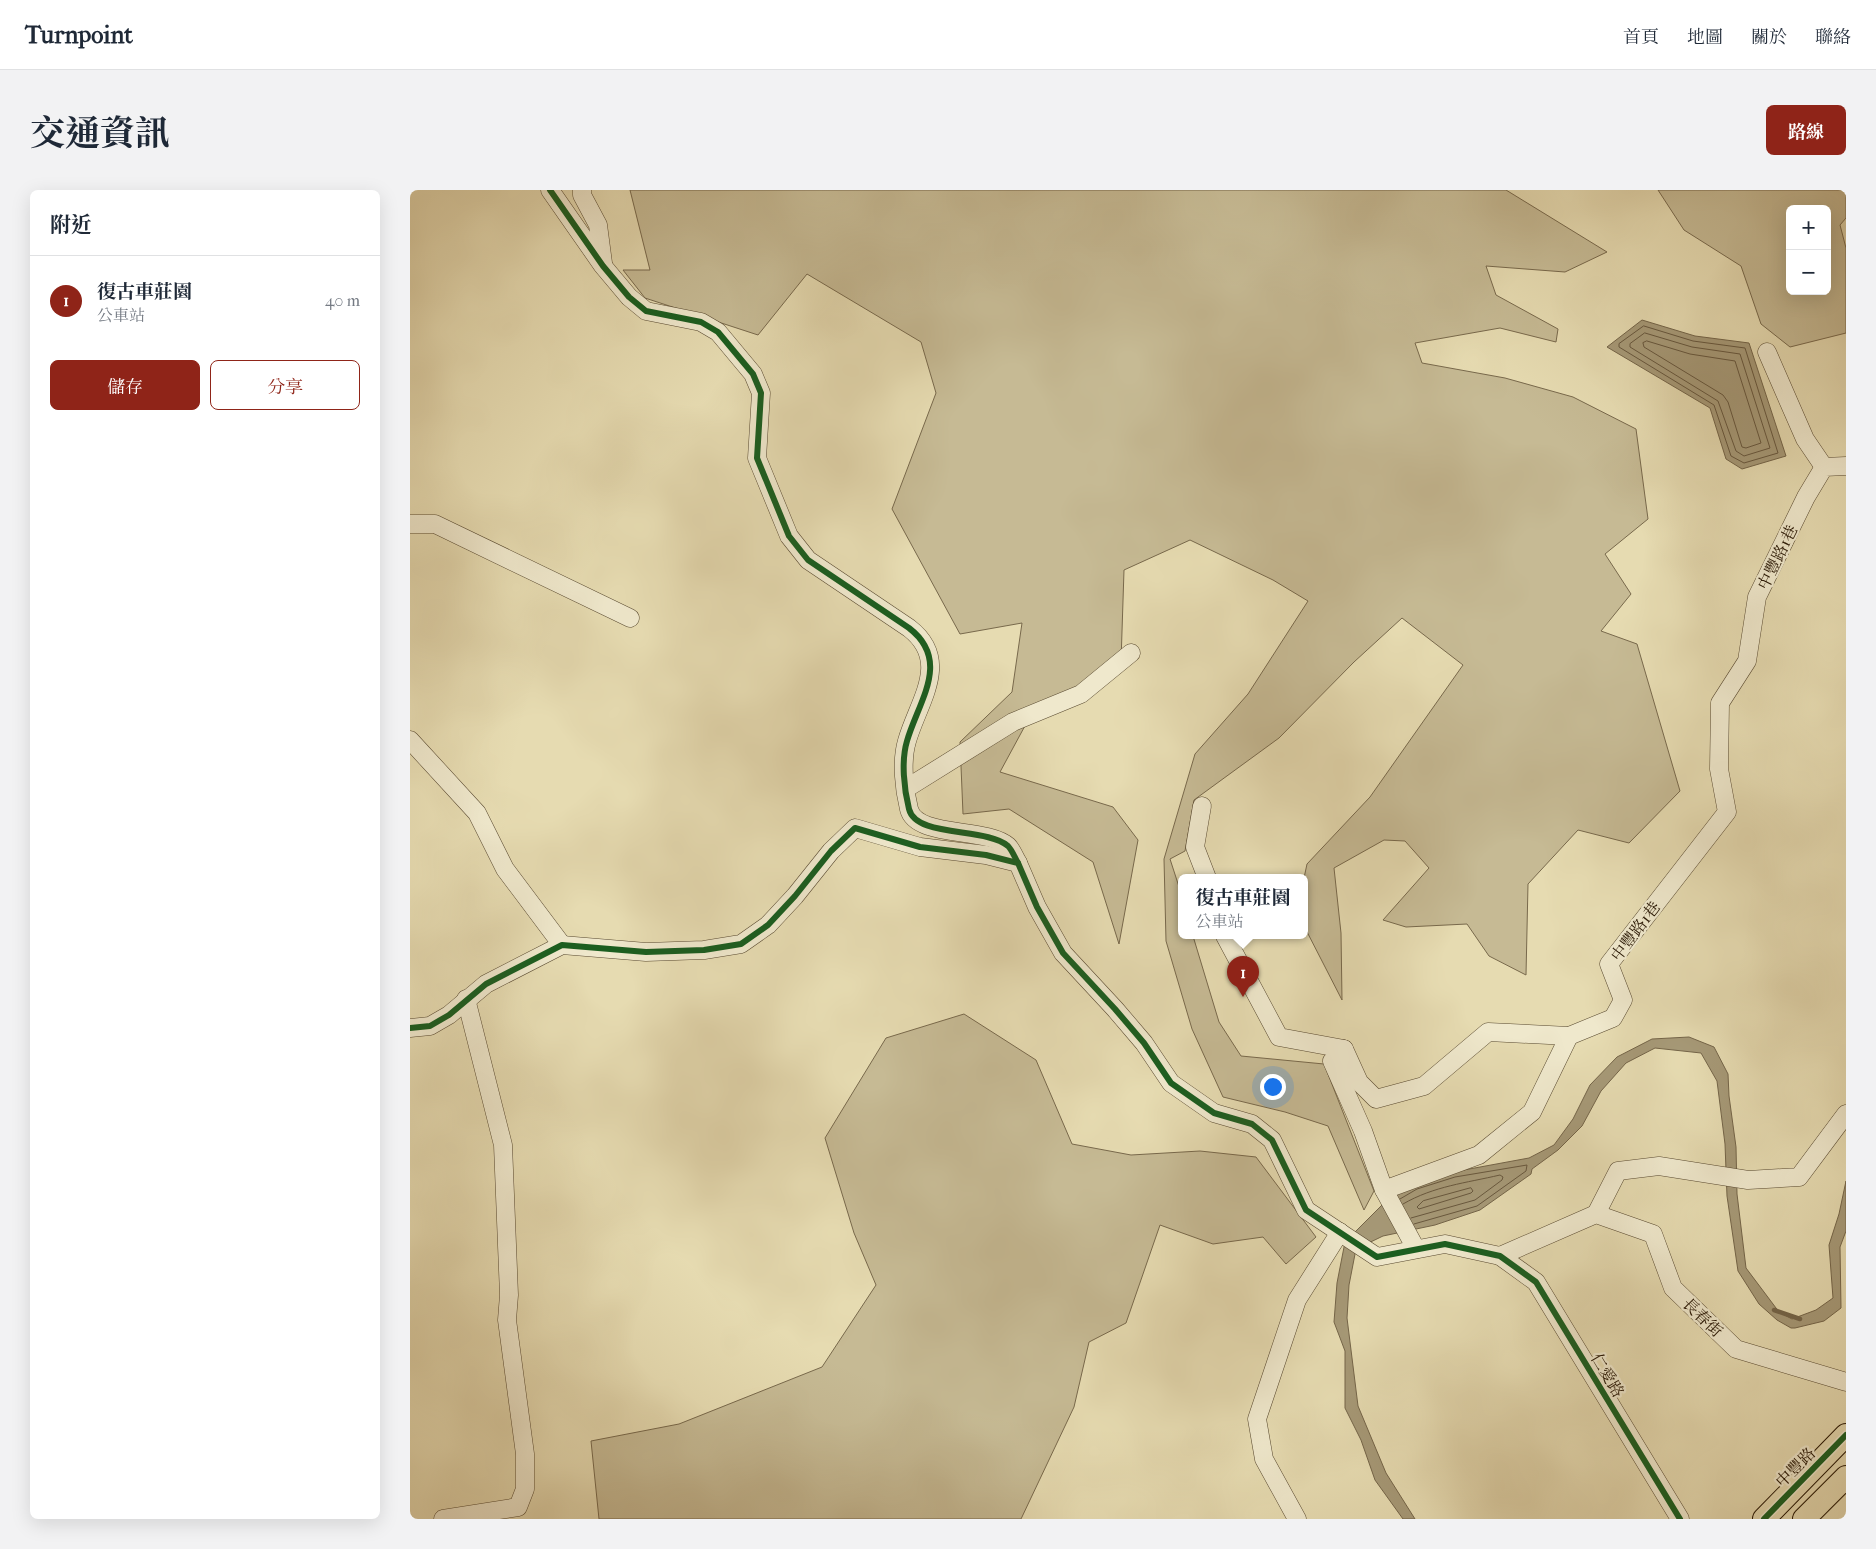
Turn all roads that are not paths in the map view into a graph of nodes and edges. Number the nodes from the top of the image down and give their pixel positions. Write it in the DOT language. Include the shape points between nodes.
graph roads {
  1 [pos="550,190"];
  2 [pos="582,190"];
  3 [pos="604,266"];
  4 [pos="1767,352"];
  5 [pos="1846,466"];
  6 [pos="1824,467"];
  7 [pos="410,524"];
  8 [pos="630,618"];
  9 [pos="1130,653"];
  10 [pos="410,740"];
  11 [pos="906,788"];
  12 [pos="1202,806"];
  13 [pos="1018,863"];
  14 [pos="1205,874"];
  15 [pos="1227,939"];
  16 [pos="562,945"];
  17 [pos="466,999"];
  18 [pos="410,1028"];
  19 [pos="1569,1036"];
  20 [pos="1344,1049"];
  21 [pos="1846,1114"];
  22 [pos="1384,1190"];
  23 [pos="1596,1214"];
  24 [pos="1340,1232"];
  25 [pos="1416,1250"];
  26 [pos="1500,1256"];
  27 [pos="1846,1382"];
  28 [pos="1846,1435"];
  29 [pos="1846,1478"];
  30 [pos="444,1519"];
  31 [pos="1297,1519"];
  32 [pos="1680,1519"];
  33 [pos="1764,1519"];
  34 [pos="1804,1519"];
  1 -- 3 [label="street"];
  2 -- 3 [label="street" via="598,225"];
  3 -- 11 [label="street" via="629,297 646,310 701,322 718,332 753,374 761,393 757,458 789,536 808,560 909,628 928,648 930,679 906,743"];
  4 -- 6 [label="street" via="1805,439"];
  5 -- 6 [label="street"];
  6 -- 19 [label="street, 中豐路1巷" via="1757,598 1747,661 1720,703 1720,769 1727,812 1608,964 1623,1000 1613,1018"];
  7 -- 8 [label="street" via="435,524"];
  9 -- 11 [label="street" via="1081,694 1012,722"];
  10 -- 16 [label="street" via="478,813 505,870"];
  11 -- 13 [label="street" via="909,811 915,821 925,826 987,837 1008,846"];
  12 -- 14 [label="street" via="1194,847"];
  13 -- 16 [label="street" via="986,855 920,847 855,828 831,851 768,925 741,944 704,950 646,952"];
  13 -- 24 [label="street" via="1037,907 1063,953 1144,1043 1171,1083 1214,1113 1252,1124 1272,1140 1306,1210"];
  15 -- 20 [label="street" via="1279,1037"];
  16 -- 17 [label="street" via="486,984"];
  17 -- 18 [label="street" via="449,1015 430,1026"];
  17 -- 30 [label="street" via="503,1145 509,1295 507,1320 525,1454 525,1489 518,1507"];
  19 -- 20 [label="street, 中豐路1巷" via="1488,1032 1424,1086 1376,1099 1359,1082"];
  19 -- 22 [label="street" via="1532,1112 1478,1155"];
  20 -- 22 [label="street" via="1332,1061 1363,1131"];
  21 -- 23 [label="street" via="1799,1177 1748,1180 1659,1166 1618,1171"];
  22 -- 25 [label="street"];
  23 -- 26 [label="street"];
  23 -- 27 [label="street, 長春街" via="1653,1234 1673,1288 1736,1349"];
  24 -- 25 [label="street" via="1377,1257"];
  24 -- 31 [label="street" via="1297,1300 1257,1419 1264,1459"];
  25 -- 26 [label="street" via="1445,1244"];
  26 -- 32 [label="street, 仁愛路" via="1536,1282"];
  28 -- 33 [label="main road, 中豐路"];
  29 -- 34 [label="main road"];
}
